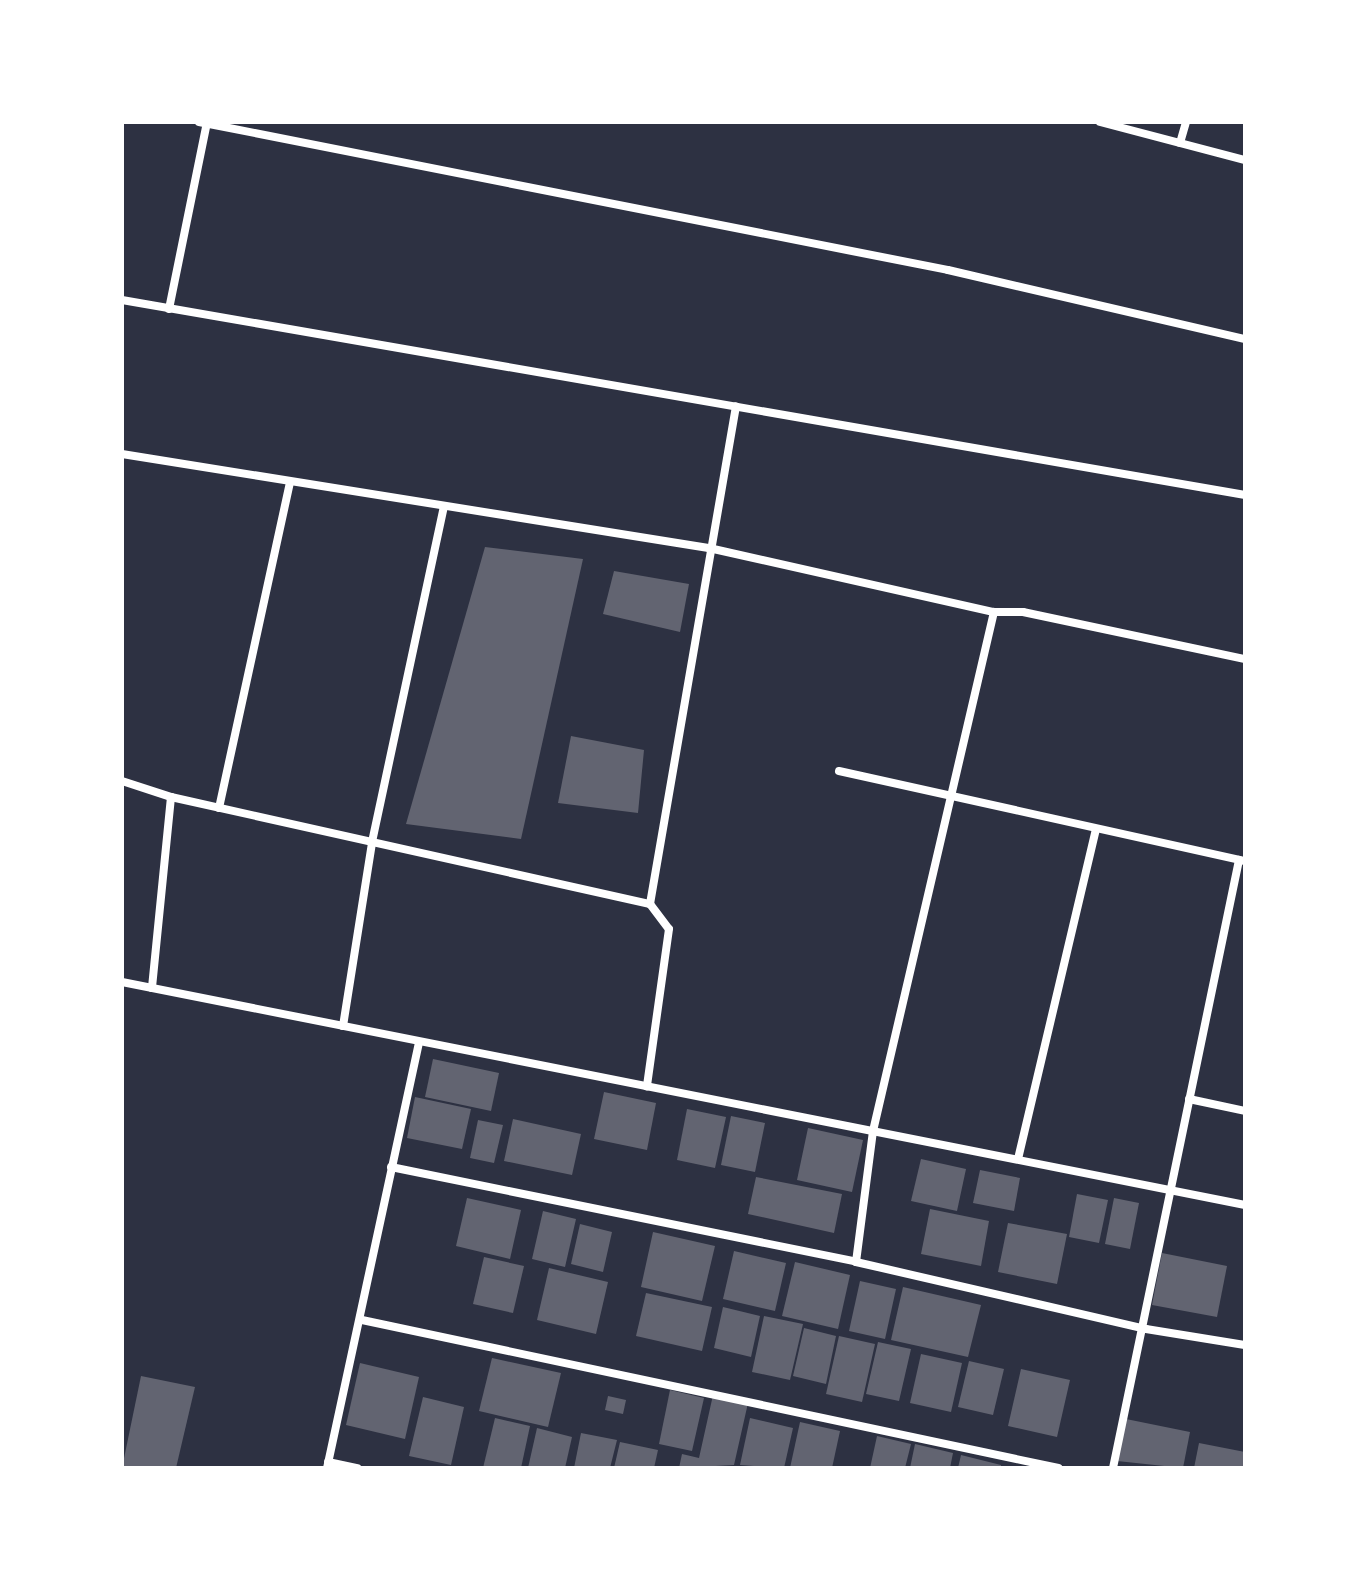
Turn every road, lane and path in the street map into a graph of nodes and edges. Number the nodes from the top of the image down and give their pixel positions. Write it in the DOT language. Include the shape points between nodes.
graph roads {
  1 [pos="204,122"];
  2 [pos="1100,122"];
  3 [pos="1186,122"];
  4 [pos="1180,143"];
  5 [pos="1245,160"];
  6 [pos="122,300"];
  7 [pos="169,309"];
  8 [pos="1245,339"];
  9 [pos="736,406"];
  10 [pos="122,454"];
  11 [pos="290,482"];
  12 [pos="1245,495"];
  13 [pos="444,507"];
  14 [pos="709,548"];
  15 [pos="994,612"];
  16 [pos="1245,659"];
  17 [pos="839,771"];
  18 [pos="122,781"];
  19 [pos="952,796"];
  20 [pos="171,797"];
  21 [pos="219,808"];
  22 [pos="1095,832"];
  23 [pos="372,842"];
  24 [pos="1242,861"];
  25 [pos="650,904"];
  26 [pos="122,982"];
  27 [pos="152,988"];
  28 [pos="343,1026"];
  29 [pos="419,1042"];
  30 [pos="647,1086"];
  31 [pos="1189,1099"];
  32 [pos="1245,1111"];
  33 [pos="873,1131"];
  34 [pos="1018,1159"];
  35 [pos="391,1167"];
  36 [pos="1170,1190"];
  37 [pos="1245,1205"];
  38 [pos="856,1262"];
  39 [pos="362,1320"];
  40 [pos="1146,1329"];
  41 [pos="1245,1345"];
  42 [pos="328,1465"];
  43 [pos="357,1468"];
  44 [pos="1058,1468"];
  45 [pos="1113,1468"];
  1 -- 7 [label="street"];
  1 -- 8 [label="street" via="948,270"];
  2 -- 4 [label="street"];
  3 -- 4 [label="street"];
  4 -- 5 [label="street"];
  6 -- 7 [label="street"];
  7 -- 9 [label="street"];
  9 -- 12 [label="street"];
  9 -- 14 [label="street"];
  10 -- 11 [label="street"];
  11 -- 13 [label="street"];
  11 -- 21 [label="street"];
  13 -- 14 [label="street"];
  13 -- 23 [label="street"];
  14 -- 15 [label="street"];
  14 -- 25 [label="street"];
  15 -- 16 [label="street" via="1023,612"];
  15 -- 19 [label="street"];
  17 -- 19 [label="street"];
  18 -- 20 [label="street"];
  19 -- 22 [label="street"];
  19 -- 33 [label="street"];
  20 -- 21 [label="street"];
  20 -- 27 [label="street"];
  21 -- 23 [label="street"];
  22 -- 24 [label="street"];
  22 -- 34 [label="street"];
  23 -- 25 [label="street"];
  23 -- 28 [label="street"];
  24 -- 31 [label="street"];
  25 -- 30 [label="street" via="669,929"];
  26 -- 27 [label="street"];
  27 -- 28 [label="street"];
  28 -- 29 [label="street"];
  29 -- 30 [label="street"];
  29 -- 35 [label="street"];
  30 -- 33 [label="street"];
  31 -- 32 [label="street"];
  31 -- 36 [label="street"];
  33 -- 34 [label="street"];
  33 -- 38 [label="street"];
  34 -- 36 [label="street"];
  35 -- 38 [label="street"];
  35 -- 39 [label="street"];
  36 -- 37 [label="street"];
  36 -- 40 [label="street"];
  38 -- 40 [label="street"];
  39 -- 42 [label="street"];
  39 -- 44 [label="street"];
  40 -- 41 [label="street"];
  40 -- 45 [label="street"];
  42 -- 43 [label="street"];
}
